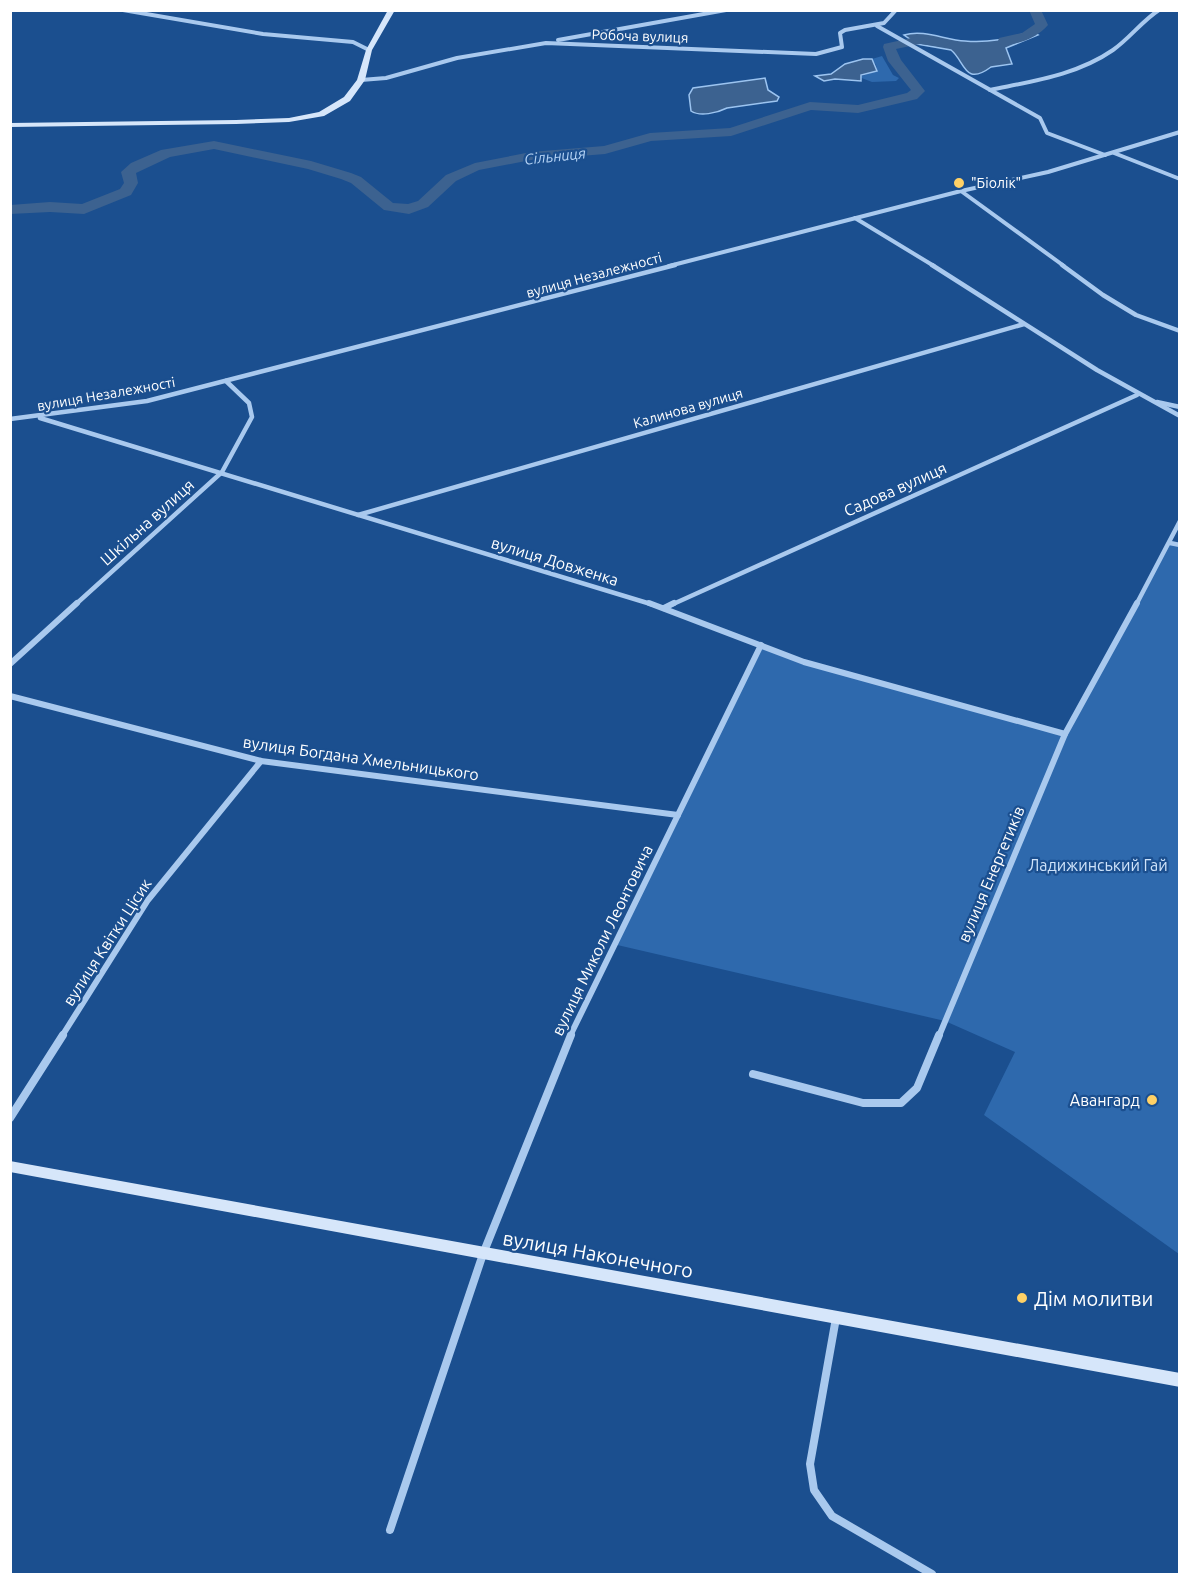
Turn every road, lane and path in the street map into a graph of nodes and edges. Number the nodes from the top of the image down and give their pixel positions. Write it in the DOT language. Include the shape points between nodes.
graph roads {
  1 [pos="123,10"];
  2 [pos="392,10"];
  3 [pos="726,10"];
  4 [pos="896,10"];
  5 [pos="1159,10"];
  6 [pos="877,26"];
  7 [pos="546,43"];
  8 [pos="369,51"];
  9 [pos="362,80"];
  10 [pos="990,90"];
  11 [pos="10,125"];
  12 [pos="1179,132"];
  13 [pos="1114,153"];
  14 [pos="1106,155"];
  15 [pos="1179,179"];
  16 [pos="961,190"];
  17 [pos="855,218"];
  18 [pos="1024,324"];
  19 [pos="1179,331"];
  20 [pos="226,381"];
  21 [pos="1137,394"];
  22 [pos="1146,399"];
  23 [pos="1179,407"];
  24 [pos="1179,416"];
  25 [pos="36,417"];
  26 [pos="10,419"];
  27 [pos="222,472"];
  28 [pos="358,515"];
  29 [pos="1179,521"];
  30 [pos="1170,543"];
  31 [pos="1179,545"];
  32 [pos="664,608"];
  33 [pos="761,645"];
  34 [pos="10,664"];
  35 [pos="10,696"];
  36 [pos="1065,734"];
  37 [pos="261,761"];
  38 [pos="678,815"];
  39 [pos="753,1074"];
  40 [pos="10,1118"];
  41 [pos="10,1166"];
  42 [pos="483,1254"];
  43 [pos="836,1317"];
  44 [pos="1179,1380"];
  45 [pos="390,1530"];
  46 [pos="933,1575"];
  1 -- 8 [label="street" via="263,34 353,42"];
  2 -- 8 [label="street"];
  3 -- 7 [label="street"];
  4 -- 6 [label="street"];
  5 -- 10 [label="street" via="1116,48 1080,70"];
  6 -- 7 [label="street, Робоча вулиця" via="844,30 840,33 842,47 816,54"];
  6 -- 10 [label="street"];
  7 -- 9 [label="street, Робоча вулиця"];
  8 -- 9 [label="street"];
  9 -- 11 [label="street" via="334,108 289,120"];
  10 -- 14 [label="street" via="1040,118 1047,133"];
  12 -- 13 [label="street, вулиця Незалежності"];
  13 -- 14 [label="street, вулиця Незалежності"];
  13 -- 15 [label="street"];
  14 -- 16 [label="street, вулиця Незалежності"];
  16 -- 17 [label="street, вулиця Незалежності"];
  16 -- 19 [label="street" via="1103,295 1136,315"];
  17 -- 18 [label="street"];
  17 -- 20 [label="street, вулиця Незалежності"];
  18 -- 21 [label="street"];
  18 -- 28 [label="street, Калинова вулиця"];
  20 -- 25 [label="street, вулиця Незалежності" via="147,401"];
  20 -- 27 [label="street, Шкільна вулиця" via="249,403 252,417"];
  21 -- 22 [label="street"];
  21 -- 32 [label="street, Садова вулиця"];
  22 -- 23 [label="street"];
  22 -- 24 [label="street"];
  25 -- 26 [label="street, вулиця Незалежності"];
  25 -- 27 [label="street, вулиця Довженка"];
  27 -- 28 [label="street, вулиця Довженка"];
  27 -- 34 [label="street, Шкільна вулиця"];
  28 -- 32 [label="street, вулиця Довженка"];
  29 -- 30 [label="street, вулиця Енергетиків"];
  30 -- 31 [label="street"];
  30 -- 36 [label="street, вулиця Енергетиків"];
  32 -- 33 [label="street, вулиця Довженка"];
  33 -- 36 [label="street, вулиця Довженка" via="804,662"];
  33 -- 38 [label="street, вулиця Миколи Леонтовича"];
  35 -- 37 [label="street, вулиця Богдана Хмельницького"];
  36 -- 39 [label="street, вулиця Енергетиків" via="917,1088 901,1103 863,1103"];
  37 -- 38 [label="street, вулиця Богдана Хмельницького"];
  37 -- 40 [label="street, вулиця Квітки Цісик" via="148,900"];
  38 -- 42 [label="street, вулиця Миколи Леонтовича" via="579,1014"];
  41 -- 42 [label="street, вулиця Наконечного"];
  42 -- 43 [label="street, вулиця Наконечного"];
  42 -- 45 [label="street, вулиця Миколи Леонтовича"];
  43 -- 44 [label="street, вулиця Наконечного"];
  43 -- 46 [label="street" via="810,1464 814,1490 832,1516"];
}
